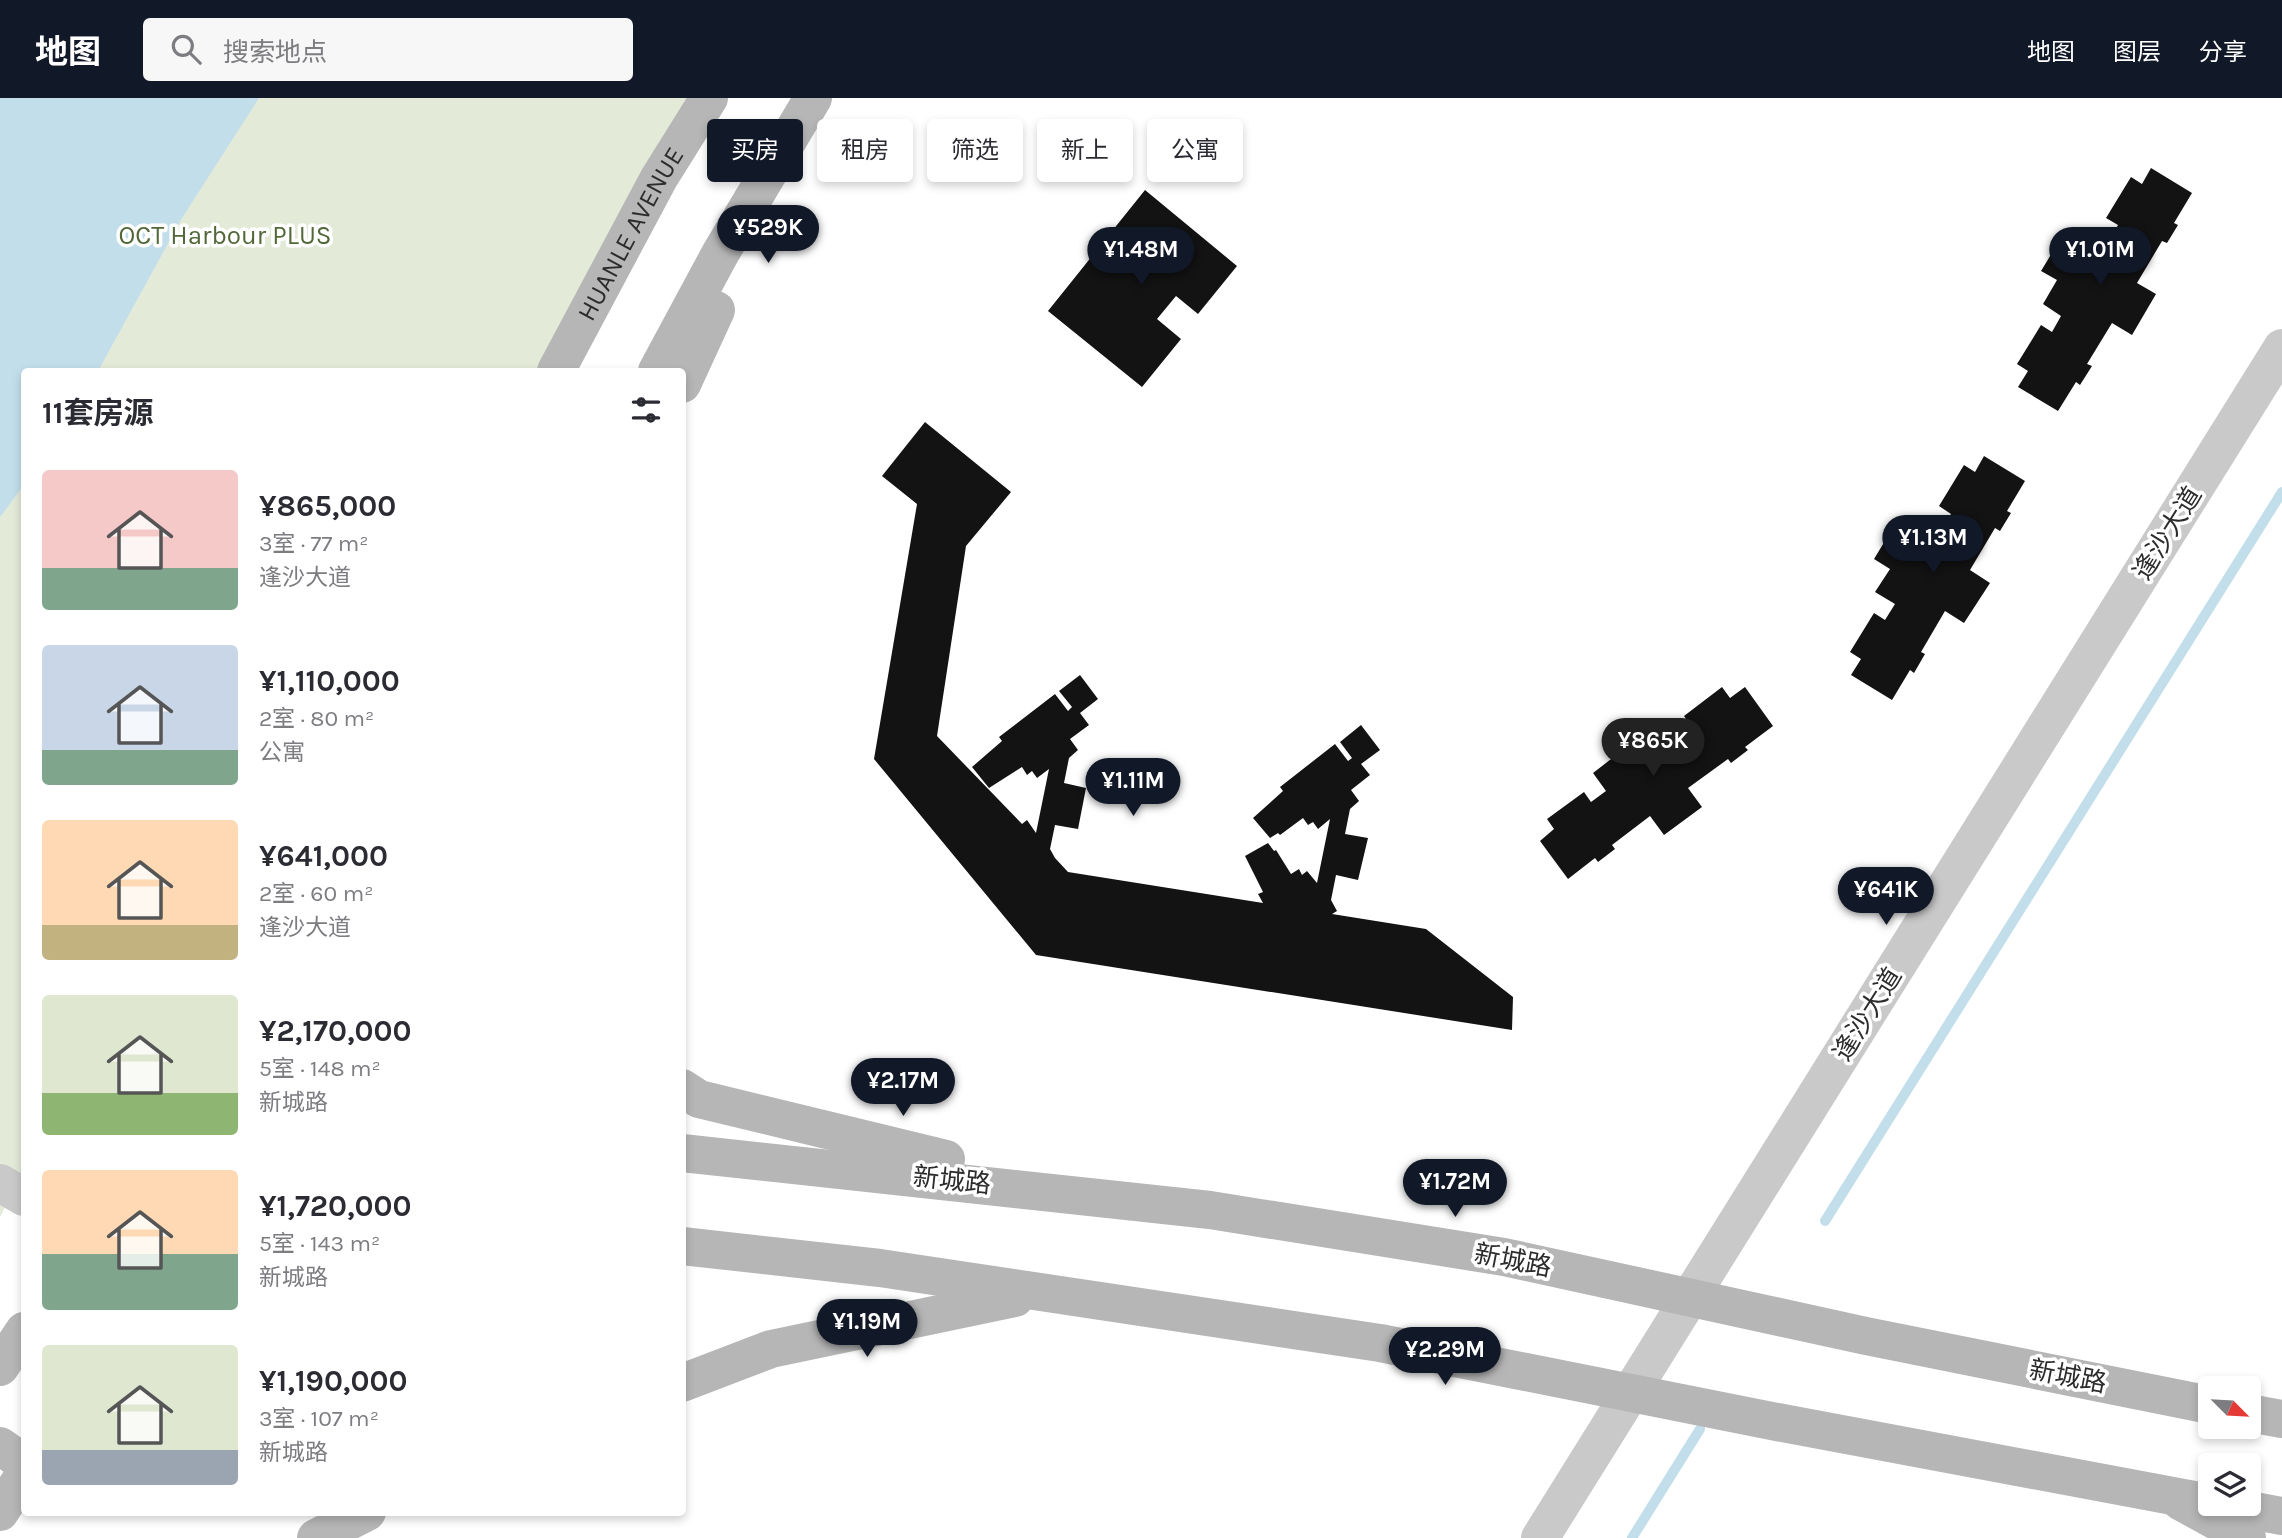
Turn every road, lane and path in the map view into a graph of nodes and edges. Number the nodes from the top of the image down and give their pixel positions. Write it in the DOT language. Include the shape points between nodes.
graph roads {
  1 [pos="709,98"];
  2 [pos="806,109"];
  3 [pos="2282,348"];
  4 [pos="557,368"];
  5 [pos="659,368"];
  6 [pos="686,375"];
  7 [pos="686,1091"];
  8 [pos="692,1158"];
  9 [pos="0,1183"];
  10 [pos="21,1195"];
  11 [pos="1101,1197"];
  12 [pos="686,1246"];
  13 [pos="1040,1293"];
  14 [pos="1690,1298"];
  15 [pos="21,1336"];
  16 [pos="0,1367"];
  17 [pos="686,1381"];
  18 [pos="1630,1394"];
  19 [pos="2198,1403"];
  20 [pos="2282,1409"];
  21 [pos="2261,1410"];
  22 [pos="2261,1414"];
  23 [pos="2282,1419"];
  24 [pos="0,1446"];
  25 [pos="21,1461"];
  26 [pos="21,1480"];
  27 [pos="2169,1495"];
  28 [pos="2198,1501"];
  29 [pos="0,1512"];
  30 [pos="2261,1512"];
  31 [pos="359,1516"];
  32 [pos="2282,1516"];
  33 [pos="316,1538"];
  34 [pos="1540,1538"];
  35 [pos="2247,1538"];
  1 -- 4 [label="street, HUANLE AVENUE" via="659,178"];
  2 -- 5 [label="street"];
  2 -- 6 [label="street"];
  3 -- 14 [label="street, 逢沙大道"];
  7 -- 11 [label="street" via="699,1099"];
  8 -- 11 [label="street, 新城路"];
  9 -- 10 [label="street"];
  11 -- 14 [label="street, 新城路" via="1504,1257"];
  12 -- 13 [label="street" via="880,1268"];
  13 -- 17 [label="street" via="771,1349"];
  13 -- 18 [label="street" via="1380,1343"];
  14 -- 18 [label="street, 逢沙大道"];
  14 -- 19 [label="street, 新城路"];
  15 -- 16 [label="street"];
  18 -- 27 [label="street"];
  18 -- 34 [label="street, 逢沙大道"];
  20 -- 21 [label="street"];
  22 -- 23 [label="street"];
  24 -- 25 [label="street"];
  26 -- 29 [label="street"];
  27 -- 28 [label="street"];
  27 -- 35 [label="street"];
  30 -- 32 [label="street"];
  31 -- 33 [label="street"];
}
